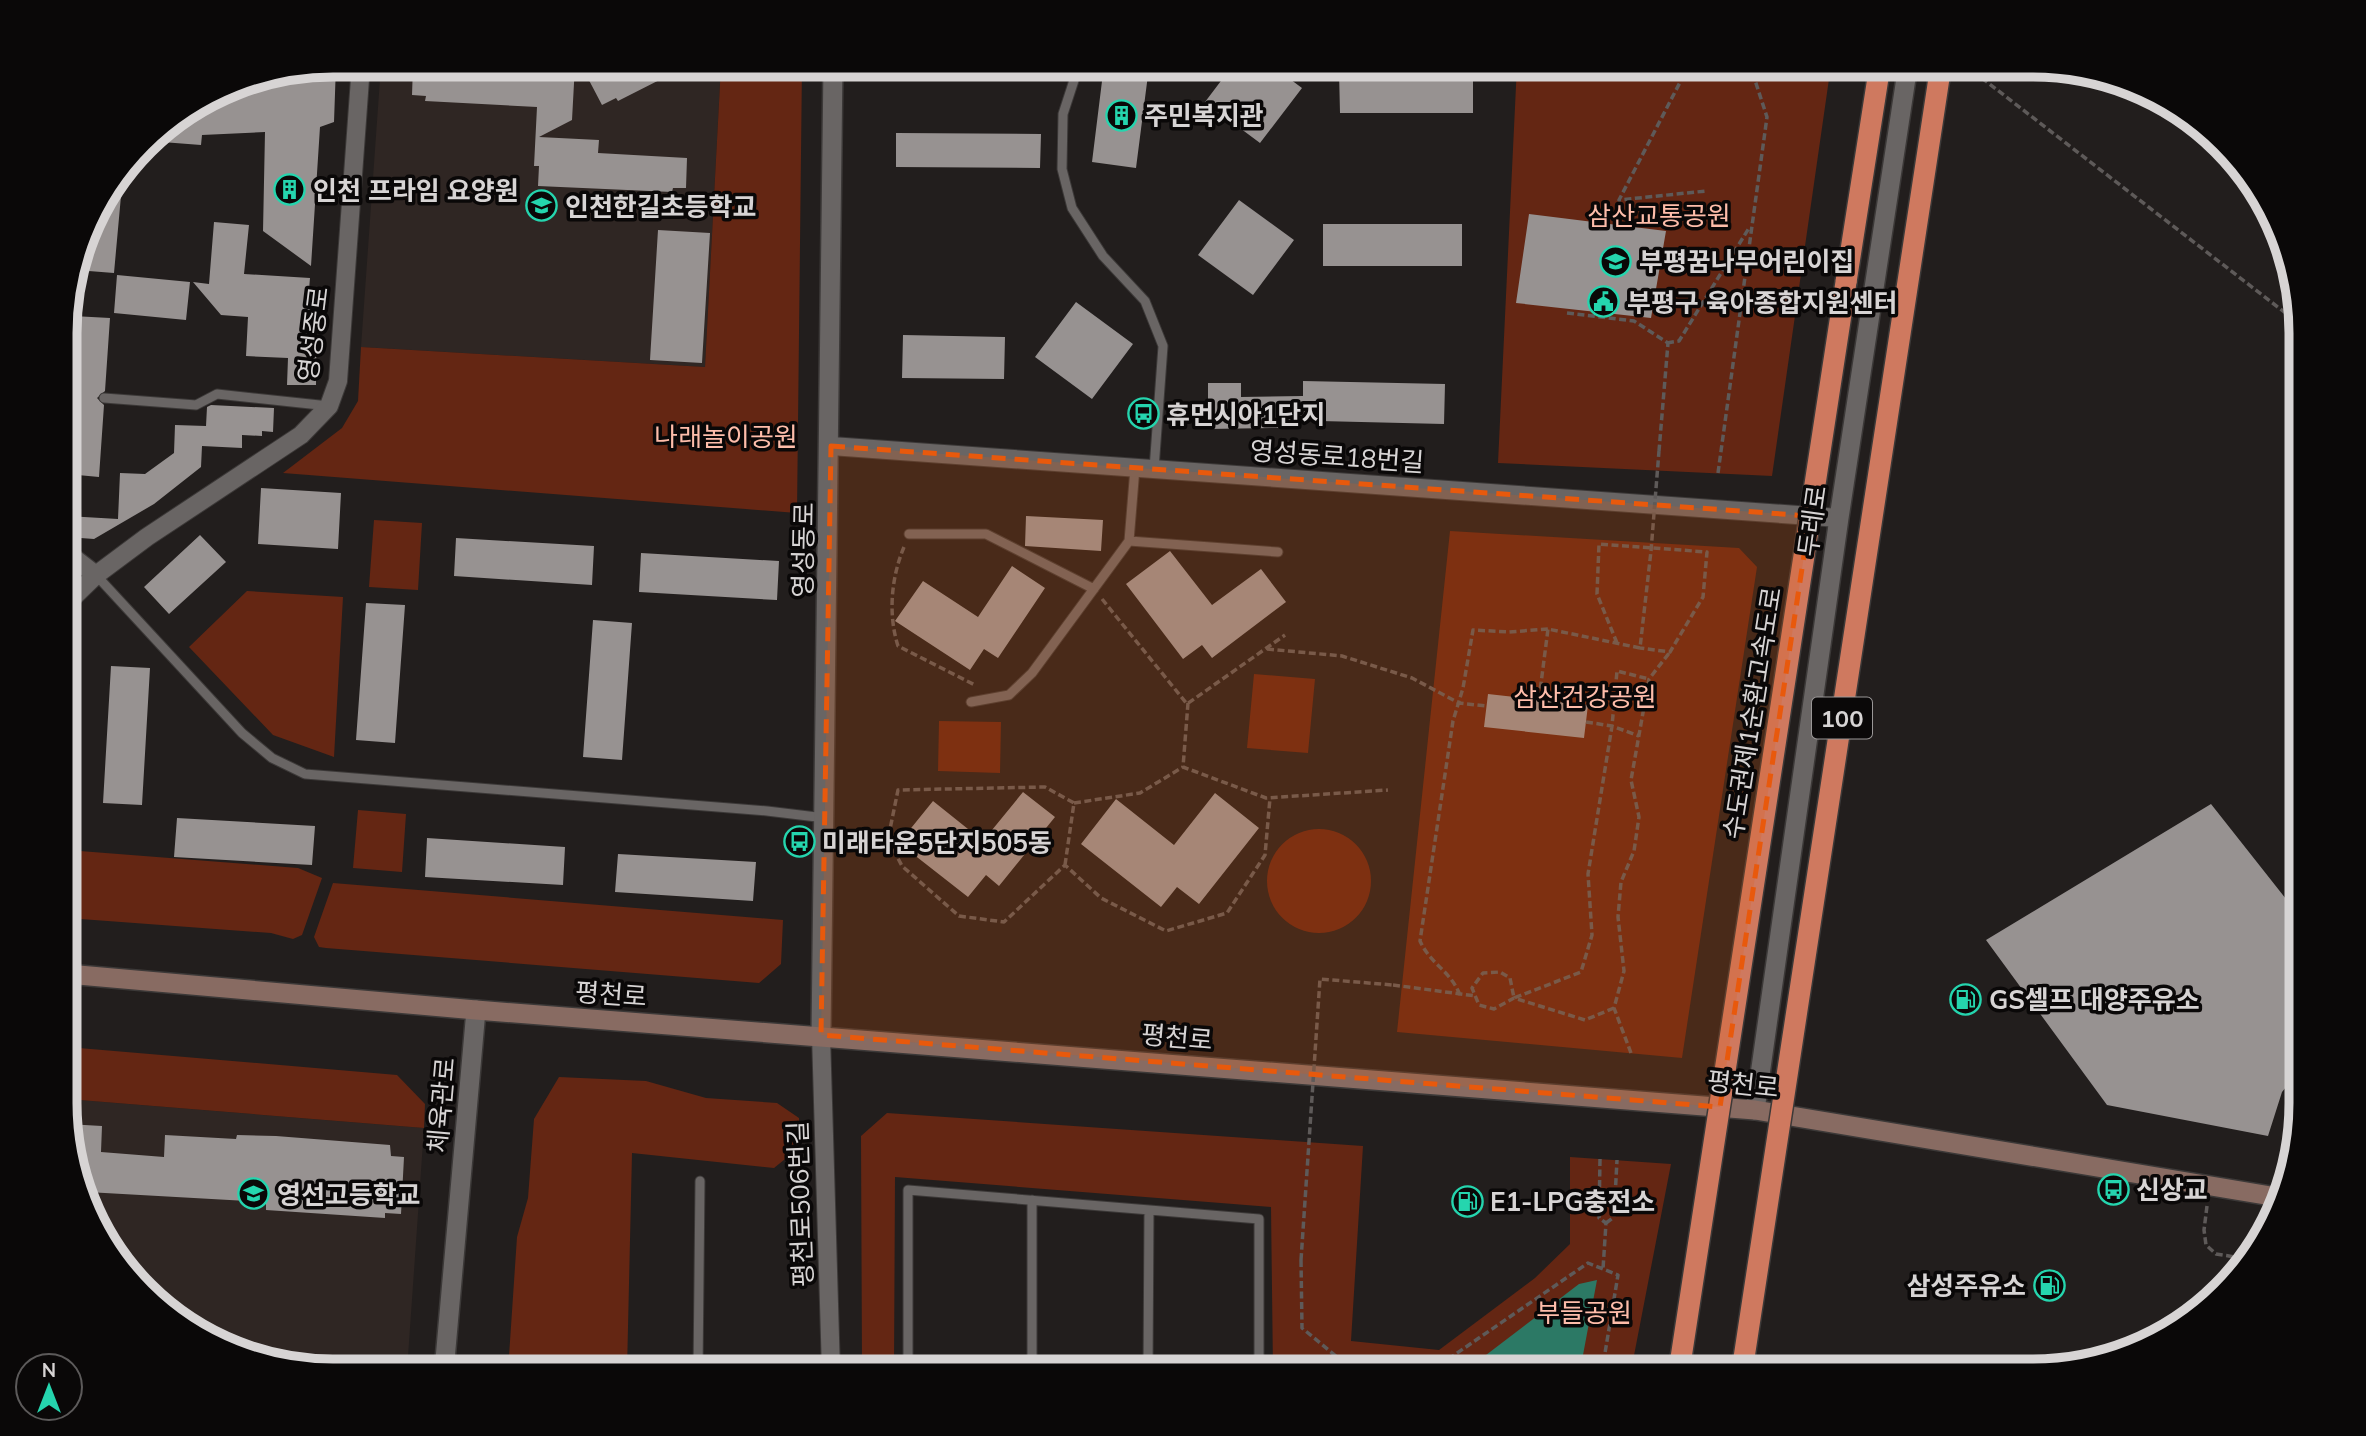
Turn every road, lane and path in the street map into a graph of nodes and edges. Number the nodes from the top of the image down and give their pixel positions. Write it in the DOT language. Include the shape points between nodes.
graph roads {
  1 [pos="360,77"];
  2 [pos="833,77"];
  3 [pos="1075,77"];
  4 [pos="1683,77"];
  5 [pos="1754,77"];
  6 [pos="1878,77"];
  7 [pos="1906,77"];
  8 [pos="1939,77"];
  9 [pos="1981,77"];
  10 [pos="1706,191"];
  11 [pos="1751,225"];
  12 [pos="1567,313"];
  13 [pos="2288,315"];
  14 [pos="1667,343"];
  15 [pos="104,398"];
  16 [pos="329,406"];
  17 [pos="831,446"];
  18 [pos="1135,468"];
  19 [pos="1154,469"];
  20 [pos="1717,473"];
  21 [pos="1839,518"];
  22 [pos="909,534"];
  23 [pos="1129,541"];
  24 [pos="1278,552"];
  25 [pos="77,560"];
  26 [pos="96,575"];
  27 [pos="1094,589"];
  28 [pos="77,593"];
  29 [pos="1548,629"];
  30 [pos="1285,635"];
  31 [pos="1617,643"];
  32 [pos="1640,648"];
  33 [pos="1265,649"];
  34 [pos="1670,652"];
  35 [pos="1649,679"];
  36 [pos="1015,690"];
  37 [pos="1539,699"];
  38 [pos="971,702"];
  39 [pos="1459,703"];
  40 [pos="1188,704"];
  41 [pos="1486,706"];
  42 [pos="1586,722"];
  43 [pos="1612,726"];
  44 [pos="1639,736"];
  45 [pos="1183,767"];
  46 [pos="1388,790"];
  47 [pos="1270,798"];
  48 [pos="1074,803"];
  49 [pos="825,818"];
  50 [pos="1065,865"];
  51 [pos="77,975"];
  52 [pos="1460,995"];
  53 [pos="1476,996"];
  54 [pos="1514,998"];
  55 [pos="1614,1008"];
  56 [pos="476,1010"];
  57 [pos="821,1035"];
  58 [pos="1631,1053"];
  59 [pos="1755,1110"];
  60 [pos="1600,1159"];
  61 [pos="1617,1160"];
  62 [pos="700,1181"];
  63 [pos="2209,1185"];
  64 [pos="2271,1196"];
  65 [pos="1032,1200"];
  66 [pos="1149,1210"];
  67 [pos="1606,1223"];
  68 [pos="2237,1257"];
  69 [pos="1603,1269"];
  70 [pos="445,1359"];
  71 [pos="698,1359"];
  72 [pos="831,1359"];
  73 [pos="908,1359"];
  74 [pos="1032,1359"];
  75 [pos="1148,1359"];
  76 [pos="1259,1359"];
  77 [pos="1339,1359"];
  78 [pos="1449,1359"];
  79 [pos="1604,1359"];
  80 [pos="1681,1359"];
  81 [pos="1744,1359"];
  1 -- 16 [label="street, 영성중로" via="338,382"];
  2 -- 17 [label="street, 영성동로"];
  3 -- 19 [label="lane" via="1063,114 1062,169 1072,208 1103,256 1146,301 1163,346"];
  4 -- 10 [label="path" via="1619,200"];
  5 -- 11 [label="path" via="1767,117"];
  6 -- 80 [label="highway, 수도권제1순환고속도로 / 100, bridge"];
  7 -- 21 [label="street, 두레로"];
  8 -- 81 [label="highway, 100, bridge"];
  9 -- 13 [label="path"];
  11 -- 14 [label="path" via="1678,341"];
  11 -- 20 [label="path"];
  12 -- 14 [label="path" via="1634,321"];
  14 -- 32 [label="path, bridge"];
  15 -- 16 [label="lane" via="196,405 216,394"];
  16 -- 26 [label="street, 영성중로" via="301,435"];
  17 -- 18 [label="street, 영성동로18번길"];
  17 -- 49 [label="street, 영성동로"];
  18 -- 19 [label="street, 영성동로18번길"];
  18 -- 23 [label="lane"];
  19 -- 21 [label="street, 영성동로18번길"];
  21 -- 59 [label="street, 두레로"];
  22 -- 27 [label="lane" via="986,534"];
  22 -- 36 [label="path" via="896,567 891,626 898,646 973,685"];
  23 -- 24 [label="lane"];
  23 -- 27 [label="lane"];
  25 -- 26 [label="street"];
  26 -- 28 [label="street, 영성중로"];
  26 -- 49 [label="lane" via="242,733 272,758 305,774"];
  27 -- 36 [label="lane"];
  27 -- 40 [label="path"];
  29 -- 31 [label="path"];
  29 -- 37 [label="path"];
  29 -- 39 [label="path" via="1473,630"];
  30 -- 33 [label="path"];
  31 -- 32 [label="path"];
  31 -- 34 [label="path" via="1597,594 1599,544 1707,552 1703,597"];
  32 -- 34 [label="path"];
  33 -- 39 [label="path" via="1342,656 1412,678"];
  33 -- 40 [label="path"];
  34 -- 35 [label="path"];
  35 -- 43 [label="path" via="1617,671"];
  35 -- 44 [label="path"];
  36 -- 38 [label="lane"];
  39 -- 41 [label="path"];
  39 -- 52 [label="path" via="1420,941 1428,958 1452,976"];
  40 -- 45 [label="path"];
  42 -- 43 [label="path"];
  43 -- 44 [label="path"];
  43 -- 54 [label="path" via="1588,874 1592,935 1581,972"];
  44 -- 55 [label="path" via="1631,780 1639,817 1634,851 1621,882 1618,917 1624,971"];
  45 -- 47 [label="path"];
  45 -- 48 [label="path" via="1140,793"];
  46 -- 47 [label="path"];
  47 -- 50 [label="path" via="1265,855 1227,913 1166,931 1101,898"];
  48 -- 50 [label="path"];
  48 -- 50 [label="path" via="1045,787 898,790 888,839 902,866 959,916 1004,922"];
  49 -- 57 [label="street, 영성동로"];
  51 -- 56 [label="main road, 평천로"];
  52 -- 53 [label="path"];
  52 -- 77 [label="path, bridge" via="1320,979 1301,1260 1302,1328"];
  53 -- 54 [label="path" via="1479,1005 1494,1009"];
  53 -- 54 [label="path" via="1472,988 1483,973 1500,972 1510,978"];
  54 -- 55 [label="path" via="1585,1020"];
  55 -- 58 [label="path"];
  56 -- 57 [label="main road, 평천로"];
  56 -- 70 [label="street, 체육관로"];
  57 -- 59 [label="main road, 평천로"];
  57 -- 72 [label="street, 평천로506번길"];
  59 -- 63 [label="main road, 평천로"];
  60 -- 67 [label="path" via="1599,1218"];
  61 -- 67 [label="path" via="1614,1217"];
  62 -- 71 [label="lane"];
  63 -- 64 [label="main road, 평천로"];
  63 -- 68 [label="path" via="2206,1245 2216,1254"];
  65 -- 66 [label="lane"];
  65 -- 73 [label="lane" via="908,1190"];
  65 -- 74 [label="lane"];
  66 -- 75 [label="lane"];
  66 -- 76 [label="lane" via="1259,1219"];
  67 -- 69 [label="path"];
  69 -- 78 [label="path" via="1588,1264"];
  69 -- 79 [label="path" via="1618,1275"];
}
